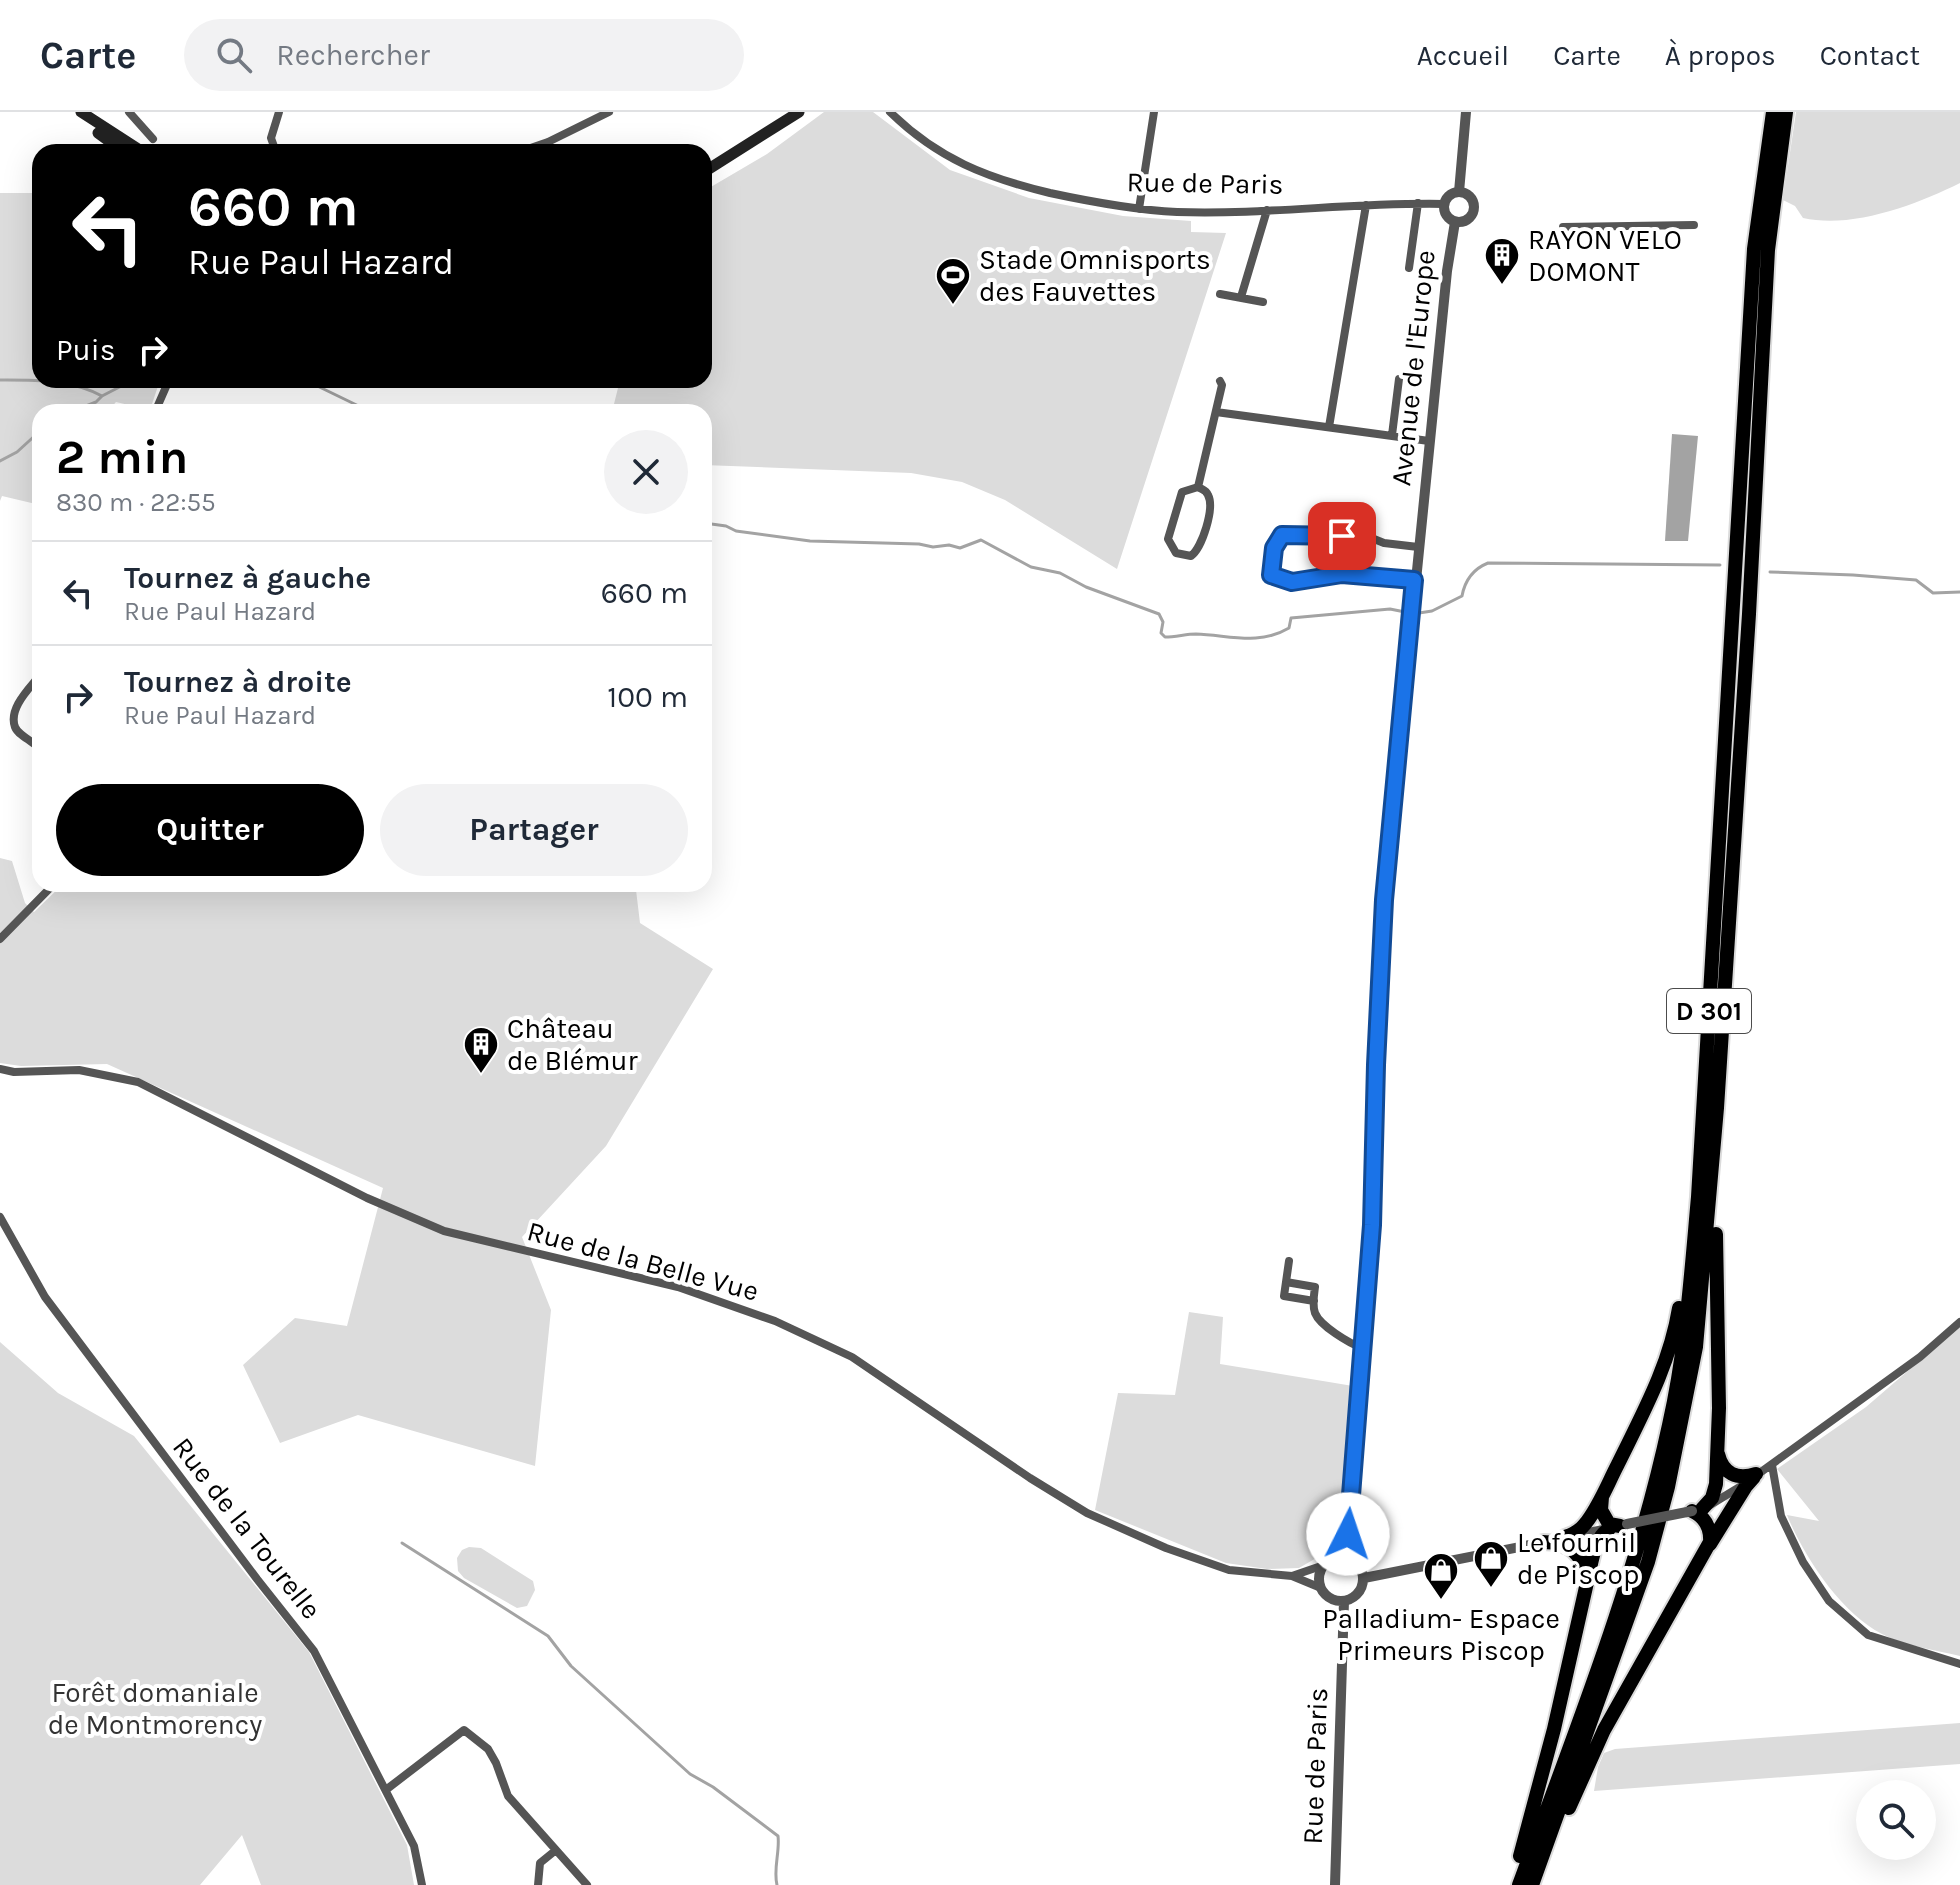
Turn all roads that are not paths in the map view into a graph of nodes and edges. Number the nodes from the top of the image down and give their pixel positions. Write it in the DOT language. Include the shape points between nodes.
graph roads {
  1 [pos="74,112"];
  2 [pos="81,112"];
  3 [pos="129,112"];
  4 [pos="279,112"];
  5 [pos="609,112"];
  6 [pos="799,112"];
  7 [pos="1154,112"];
  8 [pos="1466,112"];
  9 [pos="1773,112"];
  10 [pos="1786,112"];
  11 [pos="890,113"];
  12 [pos="790,115"];
  13 [pos="153,139"];
  14 [pos="114,144"];
  15 [pos="131,144"];
  16 [pos="273,144"];
  17 [pos="542,144"];
  18 [pos="712,167"];
  19 [pos="1459,192"];
  20 [pos="1418,203"];
  21 [pos="1444,204"];
  22 [pos="1366,205"];
  23 [pos="1139,209"];
  24 [pos="1267,210"];
  25 [pos="1455,222"];
  26 [pos="1694,225"];
  27 [pos="1563,227"];
  28 [pos="1409,268"];
  29 [pos="1220,294"];
  30 [pos="1241,297"];
  31 [pos="1263,302"];
  32 [pos="1399,379"];
  33 [pos="1220,381"];
  34 [pos="1216,412"];
  35 [pos="1329,427"];
  36 [pos="1392,435"];
  37 [pos="1429,441"];
  38 [pos="1198,487"];
  39 [pos="1418,547"];
  40 [pos="1414,580"];
  41 [pos="32,685"];
  42 [pos="32,742"];
  43 [pos="46,892"];
  44 [pos="0,939"];
  45 [pos="0,1069"];
  46 [pos="1715,1125"];
  47 [pos="1698,1197"];
  48 [pos="0,1217"];
  49 [pos="1289,1261"];
  50 [pos="1286,1282"];
  51 [pos="1314,1301"];
  52 [pos="1960,1322"];
  53 [pos="1362,1348"];
  54 [pos="1717,1446"];
  55 [pos="1762,1472"];
  56 [pos="1603,1492"];
  57 [pos="1697,1510"];
  58 [pos="1619,1526"];
  59 [pos="1551,1541"];
  60 [pos="1706,1552"];
  61 [pos="1344,1557"];
  62 [pos="1324,1565"];
  63 [pos="1292,1576"];
  64 [pos="1364,1578"];
  65 [pos="1588,1578"];
  66 [pos="1321,1588"];
  67 [pos="1344,1601"];
  68 [pos="1960,1664"];
  69 [pos="387,1789"];
  70 [pos="556,1850"];
  71 [pos="422,1885"];
  72 [pos="538,1885"];
  73 [pos="587,1885"];
  74 [pos="1335,1885"];
  75 [pos="1510,1885"];
  76 [pos="1519,1885"];
  77 [pos="1533,1885"];
  1 -- 14 [label="main road"];
  2 -- 15 [label="main road"];
  3 -- 13 [label="street"];
  4 -- 16 [label="street"];
  5 -- 17 [label="street"];
  6 -- 12 [label="main road"];
  7 -- 23 [label="street"];
  8 -- 19 [label="street"];
  9 -- 47 [label="highway, D 301" via="1754,249"];
  10 -- 46 [label="highway, D 301" via="1768,250"];
  11 -- 23 [label="street, Rue de Paris" via="967,168 1042,191"];
  12 -- 18 [label="main road"];
  19 -- 21 [label="street"];
  19 -- 25 [label="street" via="1472,197 1475,206 1469,219"];
  20 -- 21 [label="street, Rue de Paris"];
  20 -- 22 [label="street, Rue de Paris"];
  20 -- 28 [label="street"];
  21 -- 25 [label="street" via="1447,217"];
  22 -- 24 [label="street, Rue de Paris"];
  22 -- 35 [label="street"];
  23 -- 24 [label="street, Rue de Paris"];
  24 -- 30 [label="street"];
  25 -- 37 [label="street, Avenue de l'Europe"];
  26 -- 27 [label="street"];
  29 -- 30 [label="street"];
  30 -- 31 [label="street"];
  32 -- 36 [label="street"];
  33 -- 34 [label="street"];
  34 -- 35 [label="street"];
  34 -- 38 [label="street"];
  35 -- 36 [label="street"];
  36 -- 37 [label="street"];
  37 -- 39 [label="street, Avenue de l'Europe"];
  38 -- 38 [label="street" via="1182,492 1168,539 1184,556 1191,556 1201,544 1210,505 1206,491"];
  39 -- 40 [label="street, Avenue de l'Europe"];
  39 -- 40 [label="street" via="1369,537 1289,533 1277,539 1271,575 1292,582 1342,574"];
  40 -- 53 [label="street, Avenue de l'Europe" via="1384,900"];
  41 -- 42 [label="street" via="20,700 15,721 17,730"];
  43 -- 44 [label="street"];
  45 -- 63 [label="street, Rue de la Belle Vue" via="79,1070 138,1082 367,1198 444,1231 678,1287 775,1321 852,1357 1087,1513 1229,1570"];
  46 -- 54 [label="highway"];
  46 -- 77 [label="highway, D 301" via="1696,1347 1668,1487 1648,1562"];
  47 -- 56 [label="highway" via="1666,1360"];
  47 -- 76 [label="highway, D 301" via="1682,1354 1655,1487 1635,1559"];
  48 -- 69 [label="street, Rue de la Tourelle" via="45,1297 314,1651"];
  49 -- 50 [label="street"];
  50 -- 51 [label="street" via="1315,1287"];
  50 -- 51 [label="street" via="1284,1296"];
  51 -- 53 [label="street" via="1317,1317"];
  52 -- 55 [label="street"];
  53 -- 61 [label="street"];
  54 -- 55 [label="highway" via="1722,1467 1731,1475"];
  54 -- 57 [label="highway" via="1715,1491"];
  55 -- 57 [label="street"];
  55 -- 60 [label="highway" via="1746,1486"];
  55 -- 68 [label="street" via="1803,1562 1829,1601 1868,1635"];
  56 -- 58 [label="highway" via="1602,1514 1609,1524"];
  56 -- 59 [label="highway" via="1585,1524"];
  57 -- 58 [label="street, bridge"];
  57 -- 60 [label="highway" via="1710,1532"];
  58 -- 59 [label="street"];
  58 -- 65 [label="highway" via="1602,1534"];
  59 -- 64 [label="street"];
  59 -- 65 [label="highway" via="1575,1550"];
  60 -- 77 [label="highway" via="1604,1730"];
  61 -- 62 [label="street"];
  61 -- 64 [label="street" via="1356,1562"];
  62 -- 63 [label="street, Rue de la Belle Vue"];
  62 -- 66 [label="street"];
  63 -- 66 [label="street, Rue de la Belle Vue"];
  64 -- 67 [label="street" via="1360,1591"];
  65 -- 75 [label="highway" via="1539,1789"];
  66 -- 67 [label="street" via="1330,1599"];
  67 -- 74 [label="street, Rue de Paris"];
  69 -- 70 [label="street" via="464,1730 488,1749 508,1796"];
  69 -- 71 [label="street, Rue de la Tourelle" via="414,1846"];
  70 -- 72 [label="street" via="540,1863"];
  70 -- 73 [label="street"];
}
